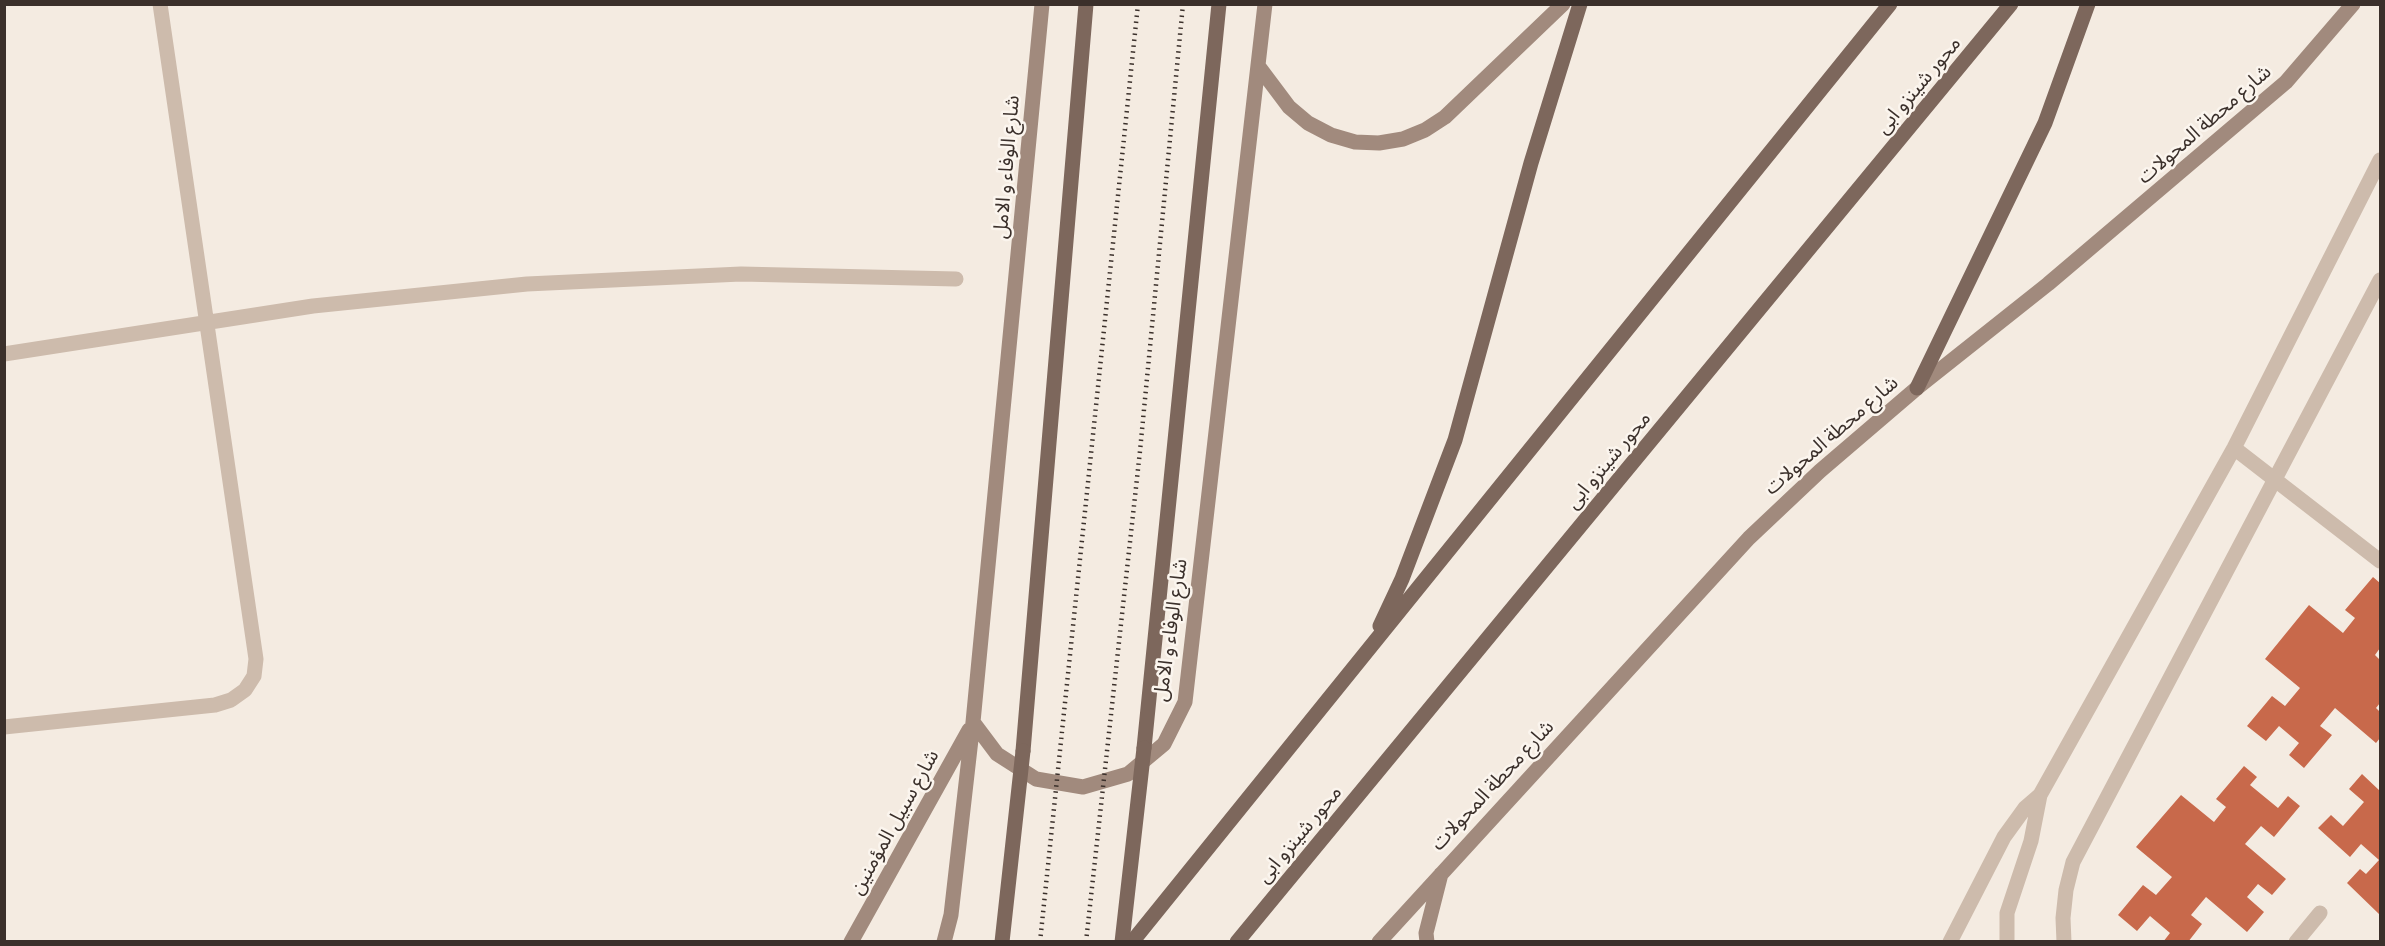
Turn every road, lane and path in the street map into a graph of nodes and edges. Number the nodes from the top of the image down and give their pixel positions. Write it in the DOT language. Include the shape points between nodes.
graph roads {
  1 [pos="160,4"];
  2 [pos="1042,4"];
  3 [pos="1086,4"];
  4 [pos="1219,4"];
  5 [pos="1265,4"];
  6 [pos="1563,4"];
  7 [pos="1580,4"];
  8 [pos="1890,4"];
  9 [pos="2011,4"];
  10 [pos="2088,4"];
  11 [pos="2354,4"];
  12 [pos="1259,67"];
  13 [pos="2380,160"];
  14 [pos="956,279"];
  15 [pos="2380,280"];
  16 [pos="207,322"];
  17 [pos="4,354"];
  18 [pos="1917,388"];
  19 [pos="2234,448"];
  20 [pos="2275,479"];
  21 [pos="2380,561"];
  22 [pos="1369,649"];
  23 [pos="973,722"];
  24 [pos="4,727"];
  25 [pos="2040,795"];
  26 [pos="1442,871"];
  27 [pos="2320,913"];
  28 [pos="852,942"];
  29 [pos="944,942"];
  30 [pos="1002,942"];
  31 [pos="1122,942"];
  32 [pos="1132,942"];
  33 [pos="1237,942"];
  34 [pos="1379,942"];
  35 [pos="1427,942"];
  36 [pos="1950,942"];
  37 [pos="2007,942"];
  38 [pos="2064,942"];
  39 [pos="2296,942"];
  1 -- 16 [label="street"];
  2 -- 23 [label="street, شارع الوفاء و الامل"];
  3 -- 30 [label="main road, bridge" via="1023,751"];
  4 -- 31 [label="main road, bridge"];
  5 -- 12 [label="street, شارع الوفاء و الامل"];
  6 -- 12 [label="street" via="1445,117 1403,139 1355,142 1331,135 1289,107"];
  7 -- 22 [label="main road" via="1531,163 1455,440 1407,568"];
  8 -- 22 [label="main road"];
  9 -- 33 [label="main road, محور شينزو ابى"];
  10 -- 18 [label="main road" via="2045,123"];
  11 -- 18 [label="street, شارع محطة المحولات" via="2286,82 2048,284"];
  12 -- 23 [label="street, شارع الوفاء و الامل" via="1185,702 1164,744 1155,752 1128,774 1083,787 1036,779 997,754"];
  13 -- 19 [label="street"];
  14 -- 16 [label="street" via="741,274 539,283 408,295"];
  15 -- 20 [label="street"];
  16 -- 17 [label="street"];
  16 -- 24 [label="street" via="256,658 254,676 231,700 215,705"];
  18 -- 26 [label="street, شارع محطة المحولات" via="1749,538"];
  19 -- 20 [label="street"];
  19 -- 25 [label="street"];
  20 -- 21 [label="street"];
  20 -- 38 [label="street" via="2073,862 2066,890"];
  22 -- 32 [label="main road"];
  23 -- 28 [label="street, شارع سبيل المؤمنين"];
  23 -- 29 [label="street" via="951,915"];
  25 -- 36 [label="street" via="2004,837"];
  25 -- 37 [label="street" via="2031,841 2007,913"];
  26 -- 34 [label="street, شارع محطة المحولات"];
  26 -- 35 [label="street"];
  27 -- 39 [label="street"];
}
